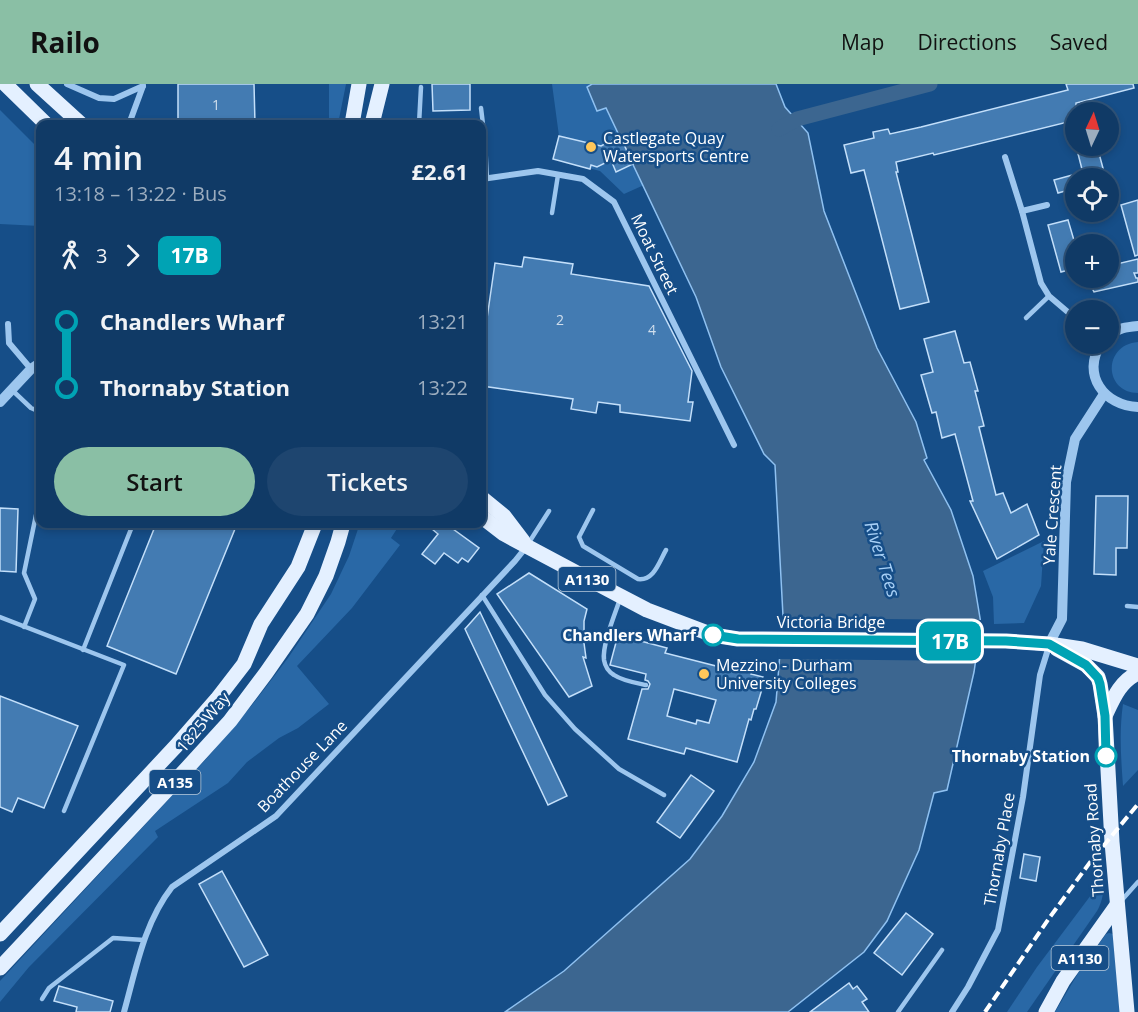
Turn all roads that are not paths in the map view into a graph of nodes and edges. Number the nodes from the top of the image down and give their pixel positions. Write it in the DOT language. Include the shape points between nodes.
graph roads {
  1 [pos="5,84"];
  2 [pos="38,84"];
  3 [pos="67,84"];
  4 [pos="359,84"];
  5 [pos="382,84"];
  6 [pos="144,85"];
  7 [pos="81,87"];
  8 [pos="422,87"];
  9 [pos="481,108"];
  10 [pos="42,120"];
  11 [pos="77,120"];
  12 [pos="131,120"];
  13 [pos="352,120"];
  14 [pos="373,120"];
  15 [pos="419,120"];
  16 [pos="482,120"];
  17 [pos="1005,157"];
  18 [pos="558,175"];
  19 [pos="486,179"];
  20 [pos="1047,205"];
  21 [pos="1022,211"];
  22 [pos="552,213"];
  23 [pos="1049,296"];
  24 [pos="1065,310"];
  25 [pos="1026,318"];
  26 [pos="8,324"];
  27 [pos="1138,326"];
  28 [pos="1119,329"];
  29 [pos="1096,354"];
  30 [pos="36,366"];
  31 [pos="12,390"];
  32 [pos="1104,393"];
  33 [pos="0,402"];
  34 [pos="1138,407"];
  35 [pos="36,410"];
  36 [pos="734,445"];
  37 [pos="486,501"];
  38 [pos="593,510"];
  39 [pos="549,511"];
  40 [pos="36,515"];
  41 [pos="486,520"];
  42 [pos="131,528"];
  43 [pos="313,528"];
  44 [pos="342,528"];
  45 [pos="527,546"];
  46 [pos="666,550"];
  47 [pos="482,595"];
  48 [pos="621,597"];
  49 [pos="1126,606"];
  50 [pos="1138,608"];
  51 [pos="0,617"];
  52 [pos="24,627"];
  53 [pos="1049,644"];
  54 [pos="83,650"];
  55 [pos="1138,666"];
  56 [pos="1138,673"];
  57 [pos="646,685"];
  58 [pos="1105,716"];
  59 [pos="664,795"];
  60 [pos="64,811"];
  61 [pos="1138,882"];
  62 [pos="1117,905"];
  63 [pos="0,934"];
  64 [pos="144,940"];
  65 [pos="942,950"];
  66 [pos="0,968"];
  67 [pos="42,999"];
  68 [pos="124,1012"];
  69 [pos="898,1012"];
  70 [pos="952,1012"];
  71 [pos="1046,1012"];
  72 [pos="1127,1012"];
  1 -- 10 [label="main road"];
  2 -- 11 [label="main road"];
  3 -- 7 [label="street"];
  4 -- 13 [label="main road"];
  5 -- 14 [label="main road"];
  6 -- 7 [label="street" via="114,99 99,98"];
  6 -- 12 [label="street"];
  8 -- 15 [label="lane"];
  9 -- 16 [label="lane"];
  17 -- 21 [label="street"];
  18 -- 19 [label="street, Moat Street" via="538,171"];
  18 -- 22 [label="lane"];
  18 -- 36 [label="street, Moat Street" via="583,179 614,202"];
  20 -- 21 [label="street"];
  21 -- 23 [label="street" via="1041,283"];
  23 -- 24 [label="street"];
  23 -- 25 [label="lane"];
  26 -- 30 [label="street" via="9,343"];
  27 -- 28 [label="street"];
  29 -- 32 [label="street" via="1094,372"];
  30 -- 31 [label="street"];
  31 -- 33 [label="street"];
  31 -- 35 [label="lane"];
  32 -- 34 [label="street" via="1125,406"];
  32 -- 53 [label="street, Yale Crescent" via="1075,439 1066,482 1062,618"];
  37 -- 45 [label="main road, A1130" via="504,516"];
  38 -- 46 [label="lane" via="579,537 583,546 638,579 653,574"];
  39 -- 45 [label="lane"];
  40 -- 52 [label="lane" via="24,573 35,599"];
  41 -- 45 [label="main road, A1130"];
  42 -- 54 [label="lane"];
  43 -- 63 [label="main road, 1825 Way / A135" via="298,567 261,624 244,664 217,699"];
  44 -- 66 [label="main road, 1825 Way / A135" via="326,576 307,614 230,721"];
  45 -- 47 [label="street, Boathouse Lane"];
  45 -- 48 [label="main road, A1130"];
  47 -- 59 [label="lane" via="545,695 575,729 619,769"];
  47 -- 64 [label="street, Boathouse Lane" via="276,816 172,887"];
  48 -- 53 [label="main road, Victoria Bridge / A1130" via="713,635 738,639"];
  48 -- 57 [label="lane" via="604,662 615,676"];
  49 -- 50 [label="lane"];
  51 -- 52 [label="lane"];
  52 -- 54 [label="lane"];
  53 -- 55 [label="main road, A1130" via="1082,649"];
  53 -- 58 [label="main road, A1130" via="1086,665 1098,678"];
  53 -- 70 [label="street, Thornaby Place" via="1040,675 1023,797 998,930"];
  54 -- 60 [label="lane" via="124,665"];
  56 -- 58 [label="main road" via="1123,683"];
  58 -- 62 [label="main road, Thornaby Road / A1130"];
  61 -- 62 [label="lane"];
  62 -- 71 [label="main road, Thornaby Road / A1130"];
  62 -- 72 [label="main road, A1130"];
  64 -- 67 [label="lane" via="113,938 49,988"];
  64 -- 68 [label="street, Boathouse Lane"];
  65 -- 69 [label="lane"];
}
